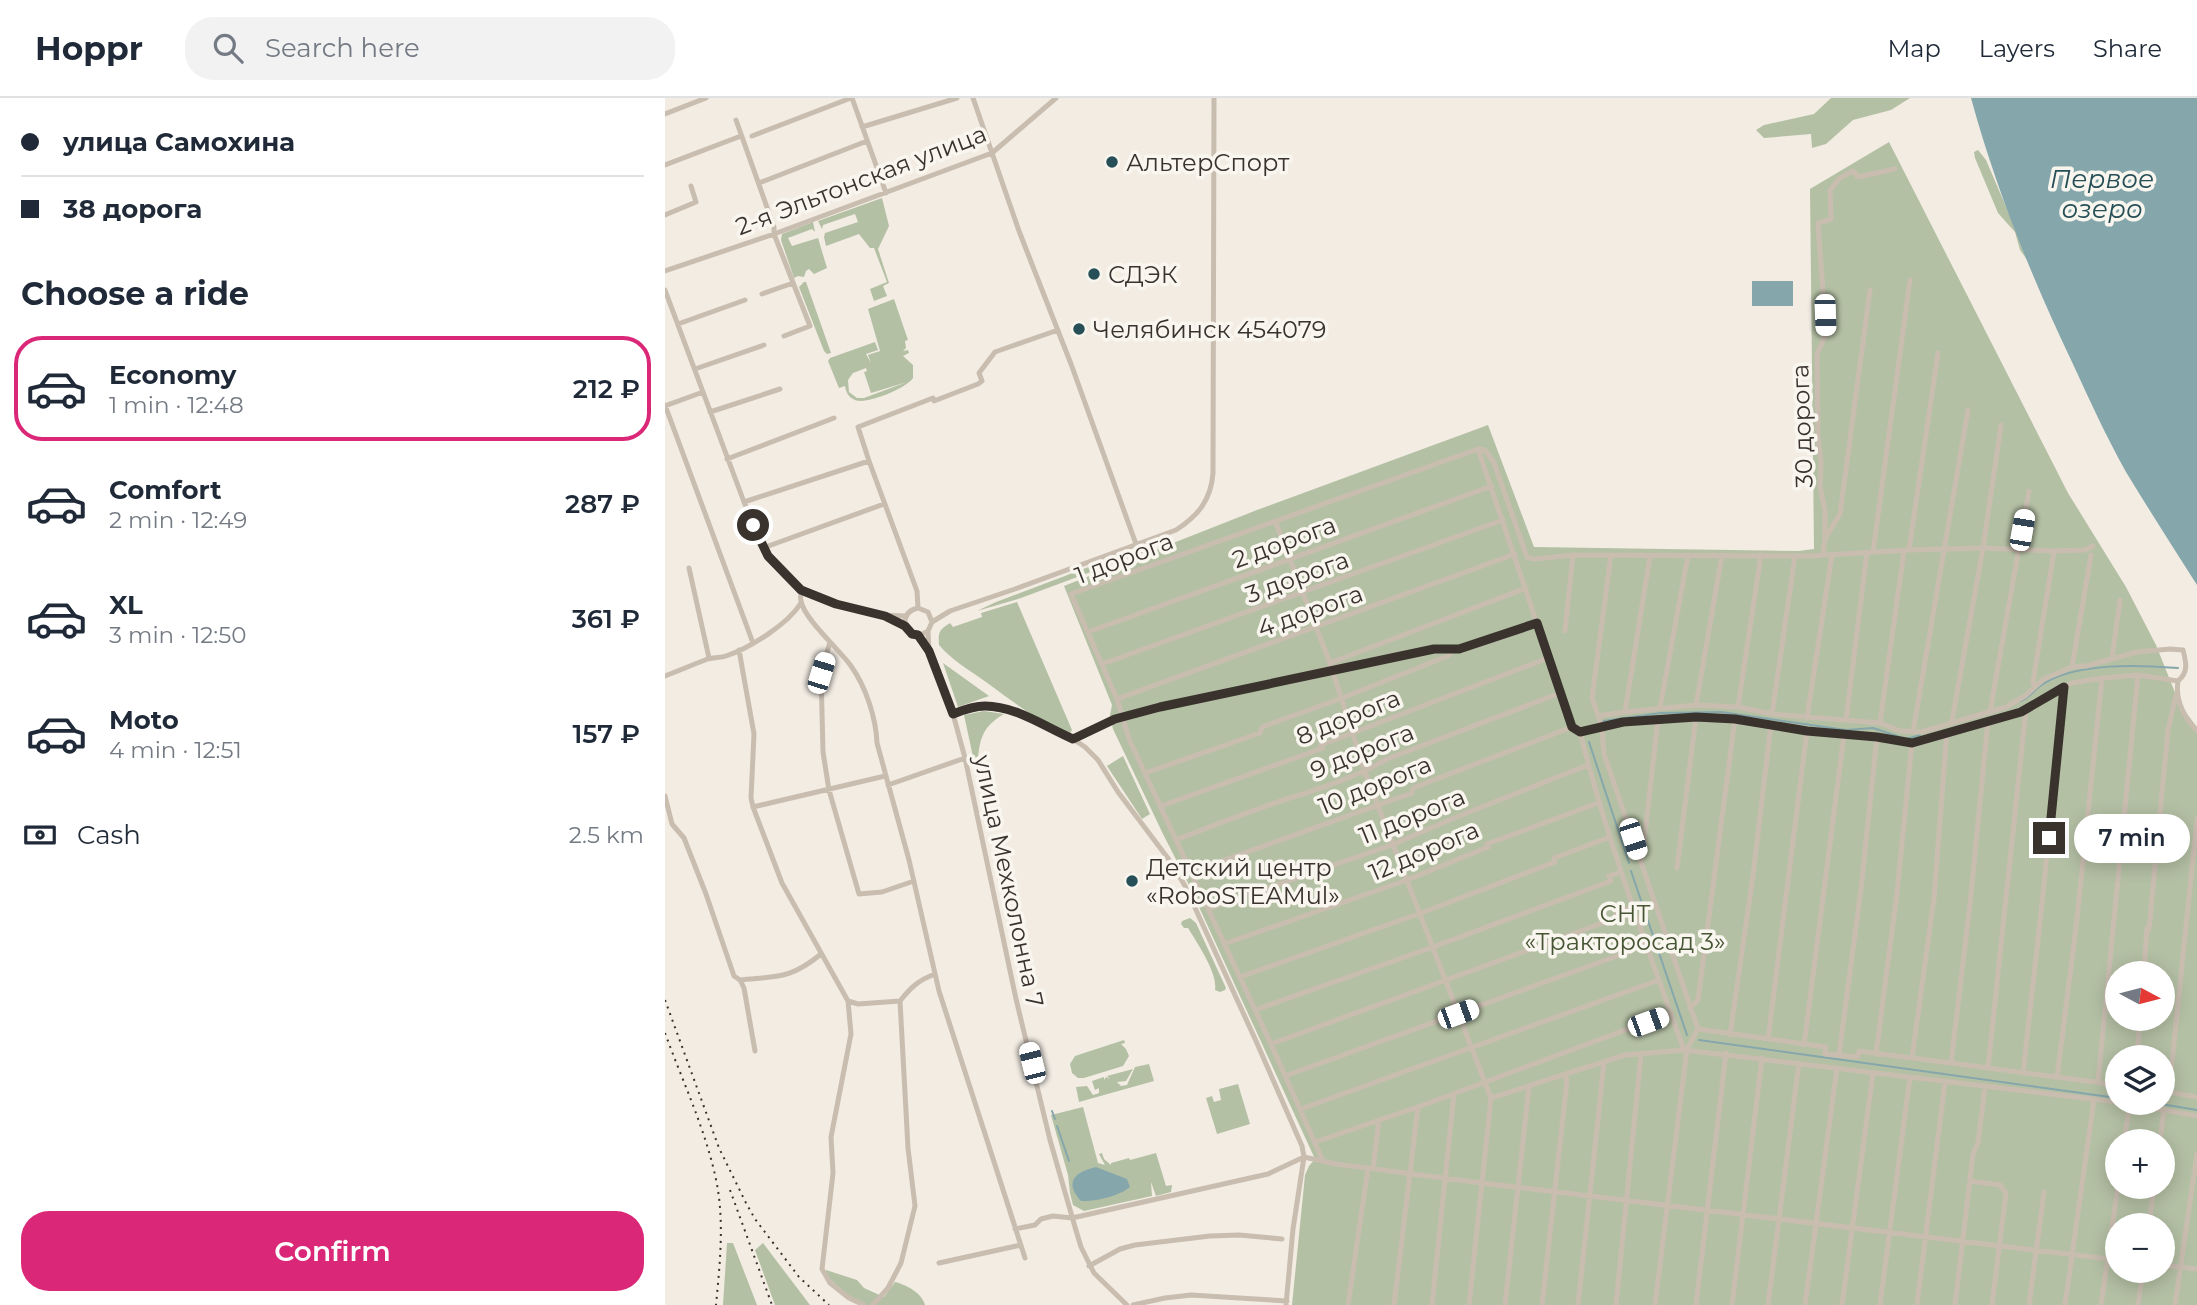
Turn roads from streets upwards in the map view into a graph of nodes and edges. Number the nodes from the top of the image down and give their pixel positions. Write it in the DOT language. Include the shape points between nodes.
graph roads {
  1 [pos="706,98"];
  2 [pos="852,98"];
  3 [pos="957,98"];
  4 [pos="973,98"];
  5 [pos="1056,98"];
  6 [pos="1214,98"];
  7 [pos="665,114"];
  8 [pos="736,120"];
  9 [pos="862,127"];
  10 [pos="741,136"];
  11 [pos="752,136"];
  12 [pos="867,141"];
  13 [pos="992,153"];
  14 [pos="665,165"];
  15 [pos="1895,169"];
  16 [pos="759,183"];
  17 [pos="691,186"];
  18 [pos="885,193"];
  19 [pos="665,215"];
  20 [pos="774,234"];
  21 [pos="665,271"];
  22 [pos="1910,280"];
  23 [pos="793,283"];
  24 [pos="665,290"];
  25 [pos="1870,290"];
  26 [pos="762,294"];
  27 [pos="745,300"];
  28 [pos="678,324"];
  29 [pos="1058,330"];
  30 [pos="784,336"];
  31 [pos="764,345"];
  32 [pos="1938,353"];
  33 [pos="695,369"];
  34 [pos="780,389"];
  35 [pos="703,392"];
  36 [pos="665,405"];
  37 [pos="1968,410"];
  38 [pos="710,412"];
  39 [pos="834,418"];
  40 [pos="2001,425"];
  41 [pos="1478,449"];
  42 [pos="727,459"];
  43 [pos="869,461"];
  44 [pos="1492,486"];
  45 [pos="2029,491"];
  46 [pos="744,502"];
  47 [pos="884,504"];
  48 [pos="1503,520"];
  49 [pos="1276,523"];
  50 [pos="1825,539"];
  51 [pos="1136,544"];
  52 [pos="2093,545"];
  53 [pos="763,548"];
  54 [pos="1983,548"];
  55 [pos="2018,549"];
  56 [pos="1906,550"];
  57 [pos="1945,550"];
  58 [pos="2054,551"];
  59 [pos="1870,552"];
  60 [pos="1515,554"];
  61 [pos="1573,555"];
  62 [pos="1611,555"];
  63 [pos="1650,555"];
  64 [pos="1688,555"];
  65 [pos="1723,555"];
  66 [pos="1761,555"];
  67 [pos="1823,555"];
  68 [pos="1832,555"];
  69 [pos="2091,555"];
  70 [pos="1795,556"];
  71 [pos="1290,559"];
  72 [pos="689,568"];
  73 [pos="1526,588"];
  74 [pos="801,590"];
  75 [pos="1304,593"];
  76 [pos="2120,600"];
  77 [pos="801,603"];
  78 [pos="923,610"];
  79 [pos="950,611"];
  80 [pos="885,616"];
  81 [pos="905,616"];
  82 [pos="932,622"];
  83 [pos="1537,623"];
  84 [pos="905,626"];
  85 [pos="1316,627"];
  86 [pos="928,631"];
  87 [pos="1565,631"];
  88 [pos="1088,632"];
  89 [pos="918,635"];
  90 [pos="830,642"];
  91 [pos="753,643"];
  92 [pos="1455,649"];
  93 [pos="739,650"];
  94 [pos="929,651"];
  95 [pos="709,658"];
  96 [pos="1548,658"];
  97 [pos="2112,658"];
  98 [pos="1330,663"];
  99 [pos="1102,664"];
  100 [pos="2072,667"];
  101 [pos="1332,671"];
  102 [pos="2138,675"];
  103 [pos="665,676"];
  104 [pos="2102,677"];
  105 [pos="2178,681"];
  106 [pos="2035,686"];
  107 [pos="2064,687"];
  108 [pos="1560,693"];
  109 [pos="2176,694"];
  110 [pos="1342,698"];
  111 [pos="1117,699"];
  112 [pos="1696,705"];
  113 [pos="1660,708"];
  114 [pos="1738,708"];
  115 [pos="2026,709"];
  116 [pos="1625,712"];
  117 [pos="1990,712"];
  118 [pos="953,714"];
  119 [pos="1772,714"];
  120 [pos="1598,716"];
  121 [pos="1122,717"];
  122 [pos="1696,717"];
  123 [pos="1807,718"];
  124 [pos="1735,719"];
  125 [pos="1658,720"];
  126 [pos="1846,720"];
  127 [pos="1952,721"];
  128 [pos="1987,721"];
  129 [pos="1881,723"];
  130 [pos="1771,724"];
  131 [pos="1572,727"];
  132 [pos="1602,727"];
  133 [pos="1807,731"];
  134 [pos="2197,731"];
  135 [pos="1580,732"];
  136 [pos="1913,732"];
  137 [pos="1353,733"];
  138 [pos="1947,733"];
  139 [pos="1844,735"];
  140 [pos="1877,737"];
  141 [pos="1073,739"];
  142 [pos="1912,743"];
  143 [pos="965,758"];
  144 [pos="1588,765"];
  145 [pos="1365,772"];
  146 [pos="1146,773"];
  147 [pos="885,776"];
  148 [pos="888,785"];
  149 [pos="829,790"];
  150 [pos="665,796"];
  151 [pos="1598,803"];
  152 [pos="1161,806"];
  153 [pos="1379,806"];
  154 [pos="753,807"];
  155 [pos="2197,819"];
  156 [pos="1610,837"];
  157 [pos="1175,840"];
  158 [pos="1394,844"];
  159 [pos="1641,864"];
  160 [pos="1677,868"];
  161 [pos="1191,872"];
  162 [pos="1621,872"];
  163 [pos="1407,880"];
  164 [pos="914,881"];
  165 [pos="1634,907"];
  166 [pos="1208,909"];
  167 [pos="1420,913"];
  168 [pos="1644,941"];
  169 [pos="1224,944"];
  170 [pos="1433,947"];
  171 [pos="821,954"];
  172 [pos="2145,961"];
  173 [pos="935,974"];
  174 [pos="1240,977"];
  175 [pos="740,979"];
  176 [pos="1446,980"];
  177 [pos="1659,980"];
  178 [pos="848,1001"];
  179 [pos="900,1001"];
  180 [pos="1690,1008"];
  181 [pos="1255,1010"];
  182 [pos="1671,1013"];
  183 [pos="1458,1014"];
  184 [pos="1698,1029"];
  185 [pos="1730,1035"];
  186 [pos="1767,1039"];
  187 [pos="1271,1044"];
  188 [pos="1804,1045"];
  189 [pos="2171,1045"];
  190 [pos="1471,1048"];
  191 [pos="1685,1049"];
  192 [pos="755,1051"];
  193 [pos="1726,1054"];
  194 [pos="1876,1054"];
  195 [pos="1641,1055"];
  196 [pos="1839,1055"];
  197 [pos="1762,1058"];
  198 [pos="1912,1058"];
  199 [pos="1604,1063"];
  200 [pos="1799,1063"];
  201 [pos="1951,1063"];
  202 [pos="1837,1068"];
  203 [pos="1988,1068"];
  204 [pos="1873,1073"];
  205 [pos="2022,1073"];
  206 [pos="1565,1075"];
  207 [pos="1286,1076"];
  208 [pos="1910,1077"];
  209 [pos="2057,1078"];
  210 [pos="1484,1082"];
  211 [pos="1945,1082"];
  212 [pos="2098,1082"];
  213 [pos="2105,1083"];
  214 [pos="1529,1087"];
  215 [pos="1985,1087"];
  216 [pos="1454,1093"];
  217 [pos="2175,1093"];
  218 [pos="2197,1097"];
  219 [pos="1490,1098"];
  220 [pos="2094,1099"];
  221 [pos="2105,1100"];
  222 [pos="1418,1107"];
  223 [pos="1301,1109"];
  224 [pos="2175,1111"];
  225 [pos="2197,1116"];
  226 [pos="1379,1120"];
  227 [pos="1315,1142"];
  228 [pos="2197,1154"];
  229 [pos="1304,1157"];
  230 [pos="1323,1161"];
  231 [pos="1370,1168"];
  232 [pos="1410,1174"];
  233 [pos="1446,1178"];
  234 [pos="1970,1181"];
  235 [pos="1482,1183"];
  236 [pos="1518,1187"];
  237 [pos="1555,1191"];
  238 [pos="2044,1192"];
  239 [pos="1591,1195"];
  240 [pos="1626,1200"];
  241 [pos="1667,1204"];
  242 [pos="1707,1209"];
  243 [pos="1743,1213"];
  244 [pos="1072,1218"];
  245 [pos="1780,1218"];
  246 [pos="1815,1224"];
  247 [pos="1852,1228"];
  248 [pos="1015,1229"];
  249 [pos="1889,1233"];
  250 [pos="1926,1237"];
  251 [pos="1282,1239"];
  252 [pos="1963,1241"];
  253 [pos="1021,1245"];
  254 [pos="2000,1245"];
  255 [pos="2036,1250"];
  256 [pos="2072,1254"];
  257 [pos="1025,1258"];
  258 [pos="2105,1259"];
  259 [pos="939,1263"];
  260 [pos="1090,1266"];
  261 [pos="2175,1266"];
  262 [pos="2180,1266"];
  263 [pos="2197,1269"];
  264 [pos="2105,1274"];
  265 [pos="2141,1283"];
  266 [pos="1286,1303"];
  267 [pos="864,1305"];
  268 [pos="873,1305"];
  269 [pos="1127,1305"];
  270 [pos="1133,1305"];
  271 [pos="1348,1305"];
  272 [pos="1394,1305"];
  273 [pos="1432,1305"];
  274 [pos="1469,1305"];
  275 [pos="1506,1305"];
  276 [pos="1542,1305"];
  277 [pos="1578,1305"];
  278 [pos="1616,1305"];
  279 [pos="1655,1305"];
  280 [pos="1696,1305"];
  281 [pos="1732,1305"];
  282 [pos="1768,1305"];
  283 [pos="1805,1305"];
  284 [pos="1842,1305"];
  285 [pos="1880,1305"];
  286 [pos="1917,1305"];
  287 [pos="1955,1305"];
  288 [pos="1992,1305"];
  289 [pos="2029,1305"];
  290 [pos="2065,1305"];
  291 [pos="2101,1305"];
  292 [pos="2138,1305"];
  293 [pos="2175,1305"];
  1 -- 7 [label="street"];
  2 -- 9 [label="street"];
  2 -- 11 [label="street"];
  3 -- 9 [label="street"];
  4 -- 13 [label="street"];
  5 -- 13 [label="street, 2-я Эльтонская улица"];
  6 -- 51 [label="street" via="1213,484 1204,506 1187,523"];
  8 -- 10 [label="street"];
  9 -- 12 [label="street"];
  10 -- 14 [label="street"];
  10 -- 16 [label="street"];
  12 -- 16 [label="street"];
  12 -- 18 [label="street"];
  13 -- 18 [label="street, 2-я Эльтонская улица"];
  13 -- 29 [label="street"];
  15 -- 50 [label="street, 30 дорога" via="1858,177 1853,171 1840,178 1830,190 1831,219 1818,223 1826,334 1817,354"];
  16 -- 20 [label="street"];
  17 -- 19 [label="street" via="696,202"];
  18 -- 20 [label="street, 2-я Эльтонская улица"];
  20 -- 21 [label="street, 2-я Эльтонская улица"];
  20 -- 23 [label="street"];
  22 -- 59 [label="street"];
  23 -- 26 [label="street"];
  23 -- 30 [label="street" via="810,326"];
  24 -- 28 [label="street"];
  25 -- 50 [label="street" via="1840,514"];
  27 -- 28 [label="street"];
  28 -- 33 [label="street"];
  29 -- 43 [label="street" via="995,352 979,373 982,381 978,384 857,427"];
  29 -- 51 [label="street"];
  31 -- 33 [label="street"];
  32 -- 56 [label="street"];
  33 -- 35 [label="street"];
  34 -- 38 [label="street"];
  35 -- 36 [label="street"];
  35 -- 38 [label="street"];
  36 -- 91 [label="street"];
  37 -- 57 [label="street"];
  38 -- 42 [label="street"];
  39 -- 42 [label="street"];
  40 -- 54 [label="street"];
  41 -- 44 [label="street"];
  41 -- 49 [label="street, 1 дорога"];
  41 -- 61 [label="street" via="1485,450 1494,463 1527,557"];
  42 -- 46 [label="street"];
  43 -- 46 [label="street"];
  43 -- 47 [label="street"];
  44 -- 48 [label="street"];
  44 -- 71 [label="street, 2 дорога"];
  45 -- 55 [label="street"];
  46 -- 53 [label="street"];
  47 -- 53 [label="street"];
  47 -- 78 [label="street"];
  48 -- 60 [label="street"];
  48 -- 75 [label="street, 3 дорога"];
  49 -- 71 [label="street"];
  49 -- 88 [label="street, 1 дорога" via="1072,594"];
  50 -- 67 [label="street"];
  51 -- 79 [label="street"];
  52 -- 58 [label="street" via="2085,550"];
  53 -- 74 [label="street"];
  54 -- 55 [label="street"];
  54 -- 57 [label="street"];
  54 -- 127 [label="street"];
  55 -- 58 [label="street"];
  55 -- 117 [label="street"];
  56 -- 57 [label="street"];
  56 -- 59 [label="street"];
  56 -- 129 [label="street"];
  57 -- 136 [label="street"];
  58 -- 106 [label="street"];
  59 -- 68 [label="street"];
  59 -- 126 [label="street"];
  60 -- 73 [label="street"];
  60 -- 85 [label="street, 4 дорога"];
  61 -- 62 [label="street"];
  61 -- 87 [label="street"];
  62 -- 63 [label="street"];
  62 -- 120 [label="street" via="1592,698"];
  63 -- 64 [label="street"];
  63 -- 116 [label="street"];
  64 -- 65 [label="street"];
  64 -- 113 [label="street"];
  65 -- 66 [label="street"];
  65 -- 112 [label="street"];
  66 -- 70 [label="street"];
  66 -- 114 [label="street"];
  67 -- 68 [label="street"];
  67 -- 70 [label="street"];
  68 -- 123 [label="street"];
  69 -- 100 [label="street"];
  70 -- 119 [label="street"];
  71 -- 75 [label="street"];
  71 -- 88 [label="street, 2 дорога"];
  72 -- 95 [label="street"];
  73 -- 83 [label="street"];
  73 -- 98 [label="street"];
  74 -- 77 [label="street"];
  74 -- 80 [label="street"];
  75 -- 85 [label="street"];
  75 -- 99 [label="street, 3 дорога"];
  76 -- 97 [label="street"];
  77 -- 90 [label="street"];
  77 -- 91 [label="street" via="783,623"];
  78 -- 79 [label="street"];
  78 -- 81 [label="street" via="910,610"];
  78 -- 82 [label="street"];
  79 -- 82 [label="street"];
  80 -- 81 [label="street"];
  80 -- 84 [label="street"];
  81 -- 84 [label="street"];
  82 -- 86 [label="street"];
  83 -- 92 [label="street"];
  83 -- 96 [label="street"];
  84 -- 89 [label="street"];
  85 -- 98 [label="street"];
  85 -- 111 [label="street, 4 дорога"];
  86 -- 89 [label="street"];
  86 -- 94 [label="street"];
  88 -- 99 [label="street, 1 дорога"];
  89 -- 94 [label="street"];
  90 -- 147 [label="street" via="859,679"];
  90 -- 149 [label="street" via="821,673"];
  91 -- 93 [label="street"];
  92 -- 101 [label="street" via="1434,649"];
  92 -- 110 [label="street" via="1448,656"];
  93 -- 95 [label="street"];
  93 -- 154 [label="street" via="754,734"];
  94 -- 118 [label="street, улица Мехколонна 7"];
  95 -- 103 [label="street"];
  96 -- 108 [label="street"];
  96 -- 137 [label="street, 8 дорога"];
  97 -- 100 [label="street"];
  97 -- 105 [label="street" via="2183,650 2187,665"];
  98 -- 101 [label="street"];
  99 -- 111 [label="street, 1 дорога"];
  100 -- 106 [label="street"];
  101 -- 110 [label="street"];
  101 -- 121 [label="street"];
  102 -- 104 [label="street"];
  102 -- 105 [label="street"];
  102 -- 212 [label="street"];
  104 -- 107 [label="street"];
  104 -- 209 [label="street"];
  105 -- 109 [label="street"];
  106 -- 117 [label="street" via="2006,707"];
  107 -- 115 [label="street"];
  107 -- 205 [label="street"];
  108 -- 131 [label="street"];
  108 -- 145 [label="street, 9 дорога" via="1387,759"];
  109 -- 134 [label="street" via="2187,721"];
  109 -- 172 [label="street" via="2168,730"];
  110 -- 137 [label="street"];
  110 -- 146 [label="street"];
  111 -- 121 [label="street, 1 дорога"];
  112 -- 113 [label="street"];
  112 -- 114 [label="street"];
  113 -- 116 [label="street"];
  114 -- 119 [label="street"];
  115 -- 128 [label="street"];
  115 -- 203 [label="street"];
  116 -- 120 [label="street"];
  117 -- 127 [label="street"];
  118 -- 141 [label="street" via="971,707 998,707"];
  118 -- 143 [label="street, улица Мехколонна 7"];
  119 -- 123 [label="street"];
  120 -- 132 [label="street"];
  121 -- 141 [label="street"];
  121 -- 146 [label="street, 1 дорога"];
  122 -- 124 [label="street"];
  122 -- 125 [label="street"];
  122 -- 160 [label="street"];
  123 -- 126 [label="street"];
  124 -- 130 [label="street"];
  124 -- 180 [label="street" via="1698,1000"];
  125 -- 132 [label="street"];
  125 -- 159 [label="street"];
  126 -- 129 [label="street"];
  127 -- 136 [label="street"];
  128 -- 138 [label="street"];
  128 -- 201 [label="street"];
  129 -- 136 [label="street"];
  130 -- 133 [label="street"];
  130 -- 185 [label="street"];
  131 -- 135 [label="street"];
  131 -- 153 [label="street, 10 дорога" via="1413,788 1412,793"];
  132 -- 135 [label="street"];
  132 -- 159 [label="street" via="1604,754"];
  133 -- 139 [label="street"];
  133 -- 186 [label="street"];
  135 -- 144 [label="street"];
  137 -- 145 [label="street"];
  137 -- 152 [label="street, 8 дорога"];
  138 -- 142 [label="street"];
  138 -- 198 [label="street" via="1934,898"];
  139 -- 140 [label="street"];
  139 -- 188 [label="street"];
  140 -- 142 [label="street"];
  140 -- 196 [label="street"];
  141 -- 229 [label="street" via="1097,760 1180,877 1298,1134"];
  142 -- 194 [label="street"];
  143 -- 148 [label="street"];
  143 -- 244 [label="street, улица Мехколонна 7" via="1016,999"];
  144 -- 151 [label="street"];
  144 -- 158 [label="street, 11 дорога"];
  145 -- 153 [label="street"];
  145 -- 157 [label="street, 9 дорога"];
  146 -- 152 [label="street, 1 дорога"];
  147 -- 148 [label="street"];
  147 -- 149 [label="street"];
  148 -- 164 [label="street"];
  149 -- 154 [label="street"];
  149 -- 164 [label="street" via="859,894"];
  150 -- 175 [label="street" via="672,824 684,838 706,894 733,976"];
  151 -- 156 [label="street"];
  151 -- 163 [label="street, 12 дорога"];
  152 -- 157 [label="street, 1 дорога"];
  153 -- 158 [label="street"];
  153 -- 161 [label="street, 10 дорога"];
  154 -- 171 [label="street" via="782,883"];
  155 -- 189 [label="street"];
  156 -- 162 [label="street"];
  156 -- 167 [label="street"];
  157 -- 161 [label="street, 1 дорога"];
  158 -- 163 [label="street"];
  158 -- 166 [label="street, 11 дорога"];
  159 -- 180 [label="street"];
  161 -- 166 [label="street, 1 дорога"];
  162 -- 165 [label="street"];
  162 -- 170 [label="street" via="1609,876 1611,881"];
  163 -- 167 [label="street"];
  163 -- 169 [label="street, 12 дорога"];
  164 -- 173 [label="street"];
  165 -- 168 [label="street"];
  165 -- 176 [label="street" via="1617,913 1616,918"];
  166 -- 169 [label="street, 1 дорога"];
  167 -- 170 [label="street"];
  167 -- 174 [label="street"];
  168 -- 177 [label="street"];
  168 -- 183 [label="street" via="1629,947 1631,951"];
  169 -- 174 [label="street, 1 дорога"];
  170 -- 176 [label="street"];
  170 -- 181 [label="street"];
  171 -- 175 [label="street" via="789,975"];
  171 -- 178 [label="street"];
  173 -- 179 [label="street" via="921,979"];
  173 -- 248 [label="street"];
  174 -- 181 [label="street, 1 дорога"];
  175 -- 192 [label="street"];
  176 -- 183 [label="street"];
  176 -- 187 [label="street"];
  177 -- 182 [label="street"];
  177 -- 190 [label="street"];
  178 -- 179 [label="street"];
  178 -- 267 [label="street" via="851,1034 831,1137 833,1174 822,1269 830,1283"];
  179 -- 268 [label="street" via="915,1206 901,1263"];
  180 -- 184 [label="street"];
  181 -- 187 [label="street, 1 дорога"];
  182 -- 191 [label="street"];
  182 -- 210 [label="street"];
  183 -- 190 [label="street"];
  183 -- 207 [label="street"];
  184 -- 185 [label="street"];
  184 -- 191 [label="street"];
  185 -- 186 [label="street"];
  186 -- 188 [label="street"];
  187 -- 207 [label="street, 1 дорога"];
  188 -- 196 [label="street" via="1826,1047 1825,1054"];
  190 -- 210 [label="street"];
  190 -- 223 [label="street"];
  191 -- 193 [label="street"];
  191 -- 195 [label="street"];
  191 -- 241 [label="street"];
  193 -- 197 [label="street"];
  193 -- 242 [label="street"];
  194 -- 196 [label="street" via="1859,1051 1858,1058"];
  194 -- 198 [label="street"];
  195 -- 199 [label="street"];
  195 -- 240 [label="street"];
  197 -- 200 [label="street"];
  197 -- 243 [label="street"];
  198 -- 201 [label="street"];
  199 -- 206 [label="street"];
  199 -- 239 [label="street"];
  200 -- 202 [label="street"];
  200 -- 245 [label="street"];
  201 -- 203 [label="street"];
  202 -- 204 [label="street"];
  202 -- 246 [label="street"];
  203 -- 205 [label="street"];
  204 -- 208 [label="street"];
  204 -- 247 [label="street"];
  205 -- 209 [label="street"];
  206 -- 214 [label="street"];
  206 -- 237 [label="street"];
  207 -- 223 [label="street, 1 дорога"];
  208 -- 211 [label="street"];
  208 -- 249 [label="street"];
  209 -- 212 [label="street"];
  210 -- 216 [label="street"];
  210 -- 219 [label="street"];
  211 -- 215 [label="street"];
  211 -- 250 [label="street"];
  212 -- 213 [label="street"];
  214 -- 219 [label="street"];
  214 -- 236 [label="street"];
  215 -- 220 [label="street"];
  215 -- 234 [label="street"];
  216 -- 222 [label="street"];
  216 -- 233 [label="street"];
  217 -- 218 [label="street"];
  219 -- 235 [label="street"];
  220 -- 221 [label="street"];
  220 -- 256 [label="street"];
  222 -- 226 [label="street"];
  222 -- 232 [label="street"];
  223 -- 227 [label="street, 1 дорога"];
  224 -- 225 [label="street"];
  226 -- 227 [label="street"];
  226 -- 231 [label="street"];
  227 -- 230 [label="street, 1 дорога"];
  228 -- 262 [label="street"];
  229 -- 230 [label="street"];
  229 -- 244 [label="street" via="1268,1174"];
  229 -- 266 [label="street"];
  230 -- 231 [label="street"];
  231 -- 232 [label="street"];
  231 -- 271 [label="street"];
  232 -- 233 [label="street"];
  232 -- 272 [label="street"];
  233 -- 235 [label="street"];
  233 -- 273 [label="street"];
  234 -- 252 [label="street"];
  234 -- 254 [label="street" via="2000,1185 2006,1193"];
  235 -- 236 [label="street"];
  235 -- 274 [label="street"];
  236 -- 237 [label="street"];
  236 -- 275 [label="street"];
  237 -- 239 [label="street"];
  237 -- 276 [label="street"];
  238 -- 255 [label="street"];
  239 -- 240 [label="street"];
  239 -- 277 [label="street"];
  240 -- 241 [label="street"];
  240 -- 278 [label="street"];
  241 -- 242 [label="street"];
  241 -- 279 [label="street"];
  242 -- 243 [label="street"];
  242 -- 280 [label="street"];
  243 -- 245 [label="street"];
  243 -- 281 [label="street"];
  244 -- 248 [label="street" via="1053,1216"];
  244 -- 260 [label="street, улица Мехколонна 7"];
  245 -- 246 [label="street"];
  245 -- 282 [label="street"];
  246 -- 247 [label="street"];
  246 -- 283 [label="street"];
  247 -- 249 [label="street"];
  247 -- 284 [label="street"];
  248 -- 253 [label="street"];
  249 -- 250 [label="street"];
  249 -- 285 [label="street"];
  250 -- 252 [label="street"];
  250 -- 286 [label="street"];
  251 -- 260 [label="street" via="1239,1235 1135,1245"];
  252 -- 254 [label="street"];
  252 -- 287 [label="street"];
  253 -- 257 [label="street"];
  253 -- 259 [label="street"];
  254 -- 255 [label="street"];
  254 -- 288 [label="street"];
  255 -- 256 [label="street"];
  255 -- 289 [label="street"];
  256 -- 258 [label="street"];
  256 -- 290 [label="street"];
  260 -- 269 [label="street"];
  261 -- 262 [label="street"];
  262 -- 263 [label="street"];
  262 -- 293 [label="street"];
  264 -- 291 [label="street"];
  265 -- 292 [label="street"];
  266 -- 270 [label="street" via="1191,1295"];
}
